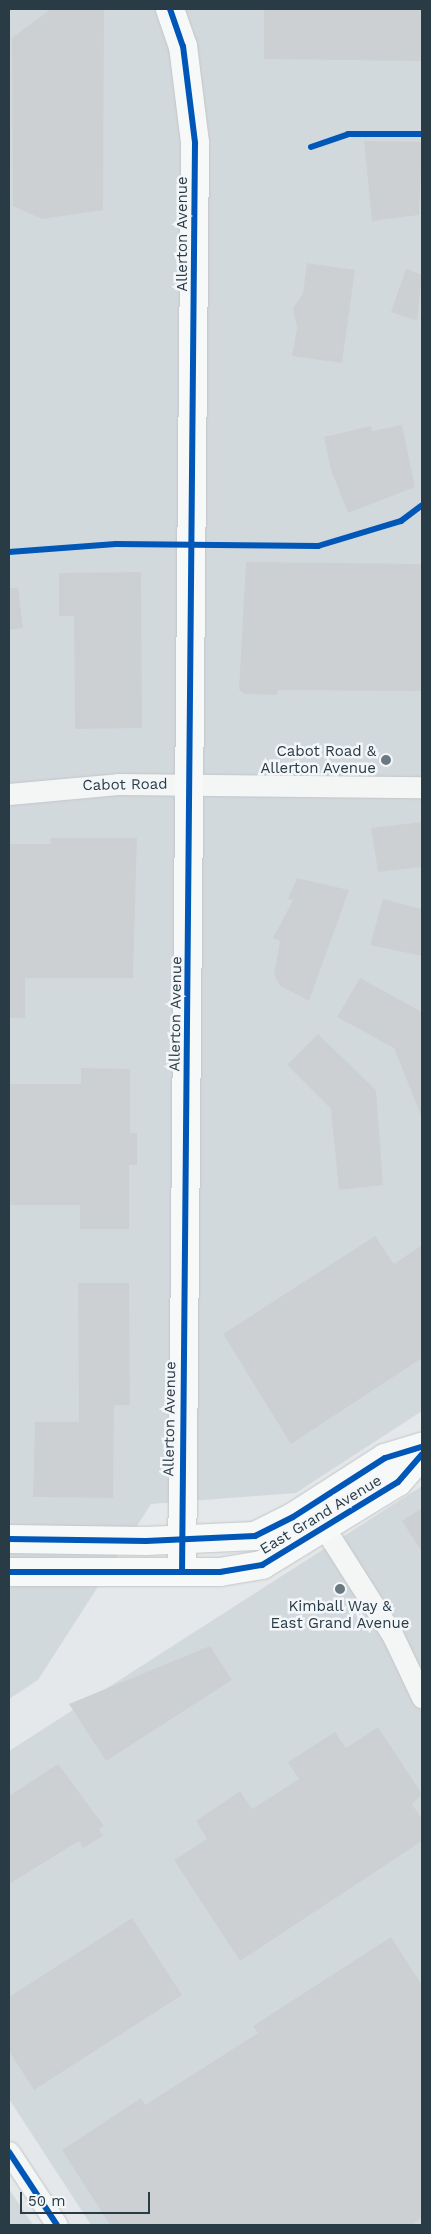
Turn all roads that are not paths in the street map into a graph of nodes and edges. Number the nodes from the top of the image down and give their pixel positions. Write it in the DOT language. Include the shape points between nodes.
graph roads {
  1 [pos="170,9"];
  2 [pos="191,785"];
  3 [pos="422,787"];
  4 [pos="9,794"];
  5 [pos="422,1447"];
  6 [pos="422,1454"];
  7 [pos="325,1529"];
  8 [pos="9,1540"];
  9 [pos="182,1540"];
  10 [pos="9,1572"];
  11 [pos="182,1572"];
  12 [pos="422,1697"];
  13 [pos="9,2152"];
  14 [pos="57,2225"];
  1 -- 2 [label="street, Allerton Avenue" via="182,46 196,143"];
  2 -- 3 [label="street, Cabot Road"];
  2 -- 4 [label="street, Cabot Road" via="78,786"];
  2 -- 9 [label="street, Allerton Avenue"];
  5 -- 9 [label="street, East Grand Avenue" via="385,1458 267,1531 241,1538"];
  6 -- 7 [label="street, East Grand Avenue" via="398,1482"];
  7 -- 11 [label="street, East Grand Avenue" via="262,1565"];
  7 -- 12 [label="street" via="393,1636"];
  8 -- 9 [label="street, East Grand Avenue"];
  9 -- 11 [label="street, Allerton Avenue"];
  10 -- 11 [label="street, East Grand Avenue"];
  13 -- 14 [label="street"];
}
